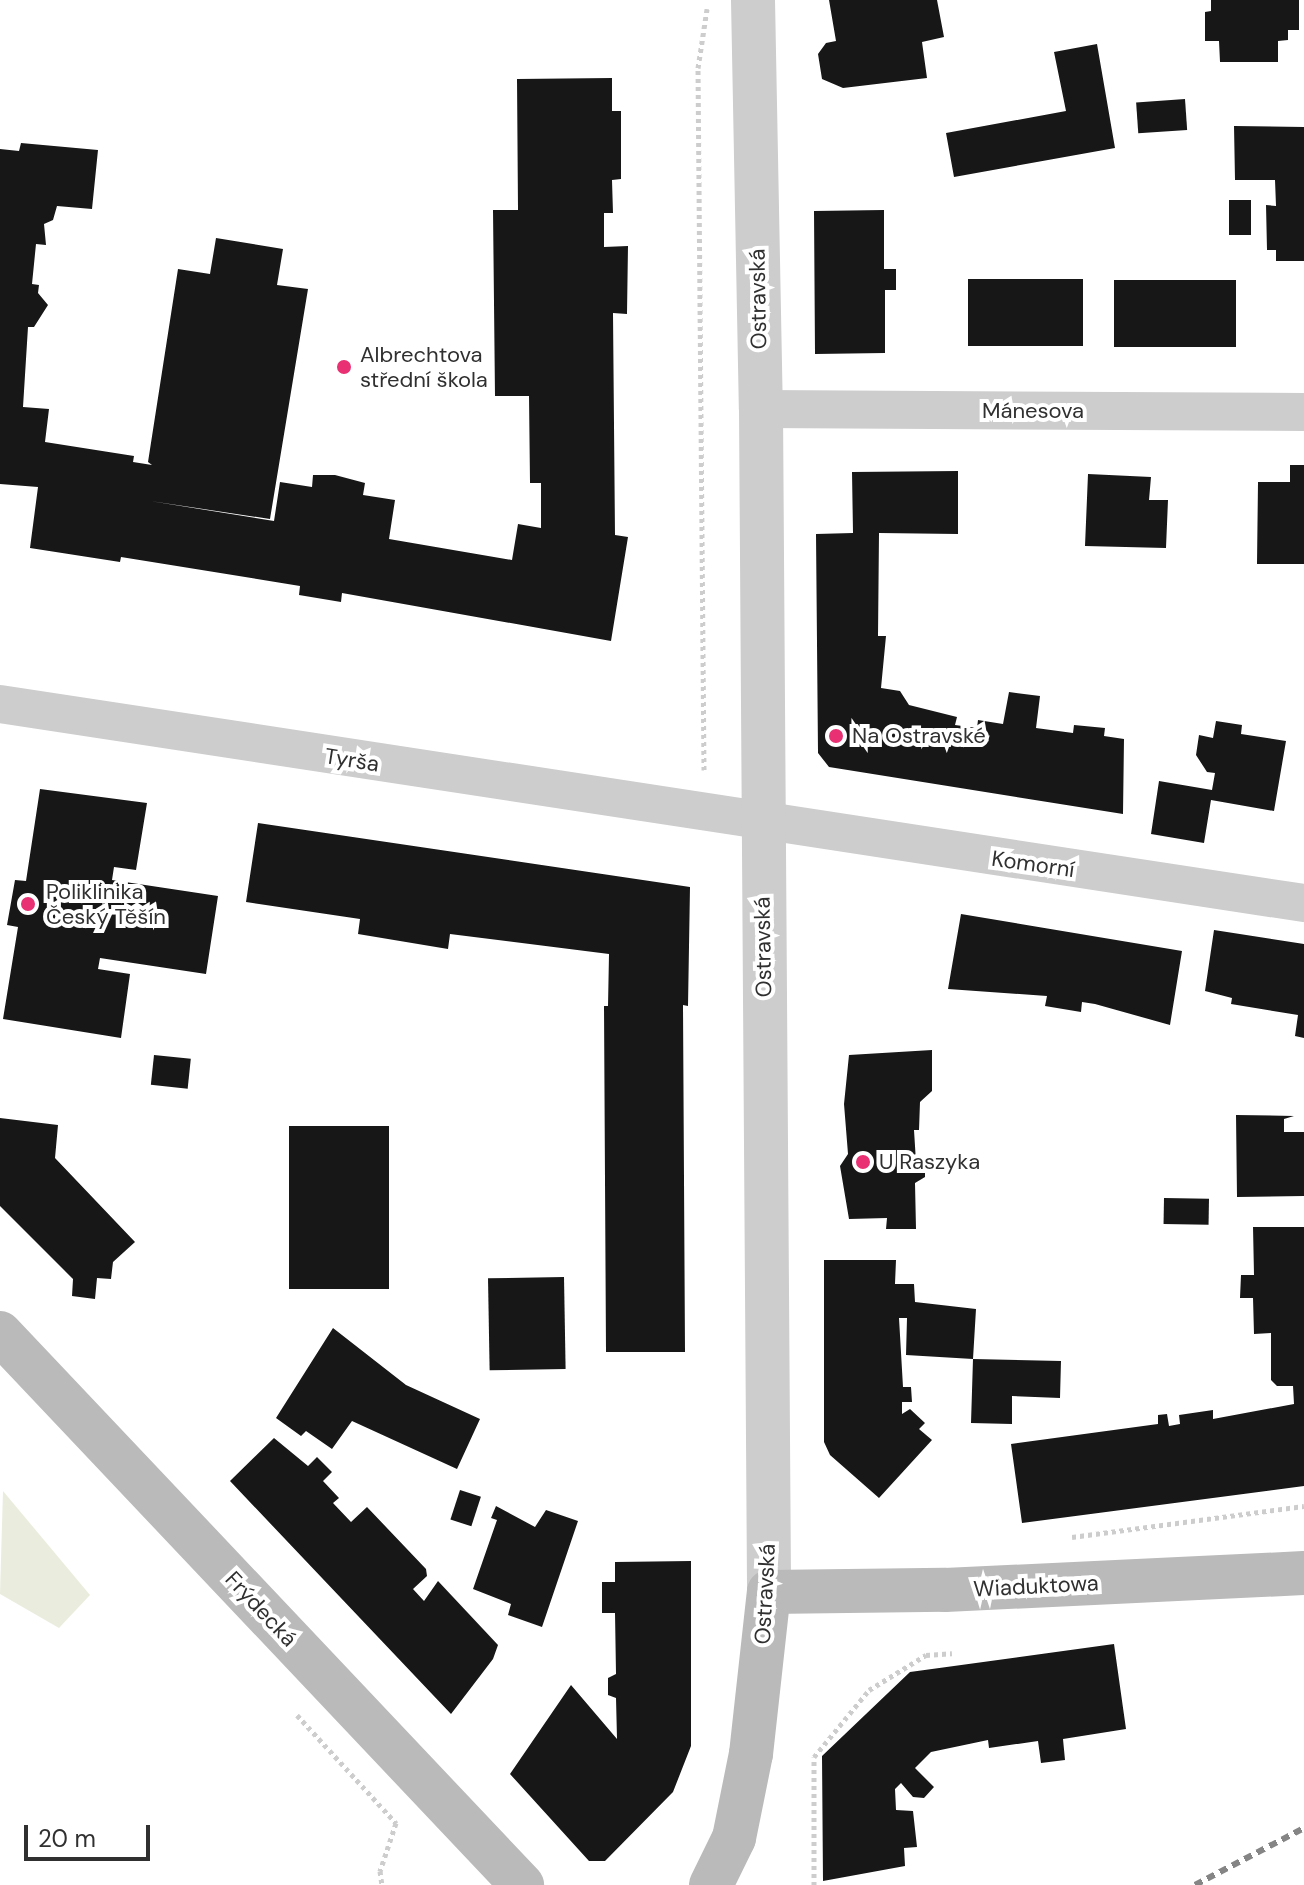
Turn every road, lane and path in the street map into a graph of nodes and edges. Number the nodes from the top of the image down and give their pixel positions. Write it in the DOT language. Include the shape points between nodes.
graph roads {
  1 [pos="708,0"];
  2 [pos="753,0"];
  3 [pos="761,409"];
  4 [pos="1304,412"];
  5 [pos="0,704"];
  6 [pos="704,815"];
  7 [pos="762,824"];
  8 [pos="1304,903"];
  9 [pos="0,1333"];
  10 [pos="1304,1506"];
  11 [pos="1067,1537"];
  12 [pos="1304,1573"];
  13 [pos="769,1592"];
  14 [pos="952,1653"];
  15 [pos="396,1823"];
  16 [pos="382,1885"];
  17 [pos="522,1885"];
  18 [pos="711,1885"];
  19 [pos="814,1885"];
  1 -- 6 [label="path" via="698,68"];
  2 -- 3 [label="street, Ostravská"];
  3 -- 4 [label="street, Mánesova"];
  3 -- 7 [label="street, Ostravská"];
  5 -- 6 [label="street, Tyrša"];
  6 -- 7 [label="street, Tyrša"];
  7 -- 8 [label="street, Komorní"];
  7 -- 13 [label="street, Ostravská"];
  9 -- 17 [label="main road, Frýdecká"];
  10 -- 11 [label="path"];
  12 -- 13 [label="main road, Wiaduktowa" via="945,1590"];
  13 -- 18 [label="main road, Ostravská" via="743,1796 734,1838"];
  14 -- 19 [label="path" via="926,1655 869,1690 814,1757"];
  15 -- 16 [label="path" via="380,1871"];
}
